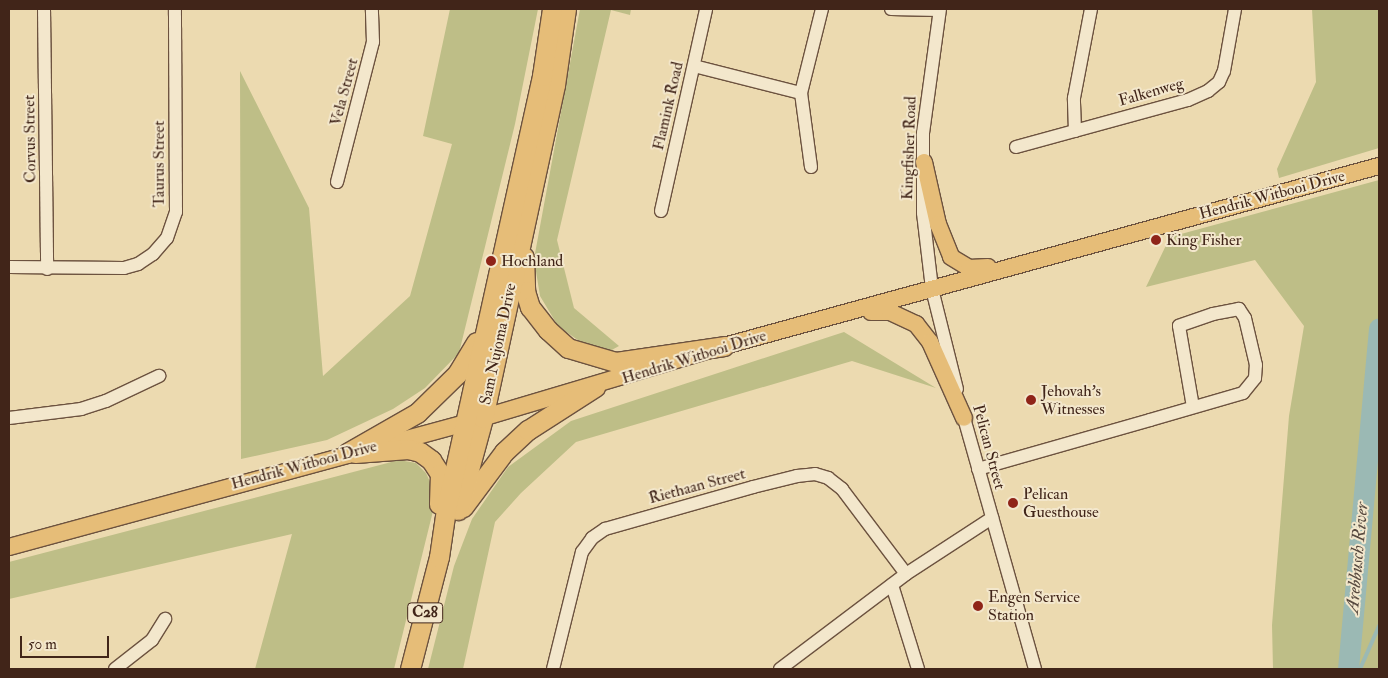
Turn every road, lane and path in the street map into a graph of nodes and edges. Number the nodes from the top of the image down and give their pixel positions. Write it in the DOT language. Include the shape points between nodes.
graph roads {
  1 [pos="44,9"];
  2 [pos="175,9"];
  3 [pos="372,9"];
  4 [pos="552,9"];
  5 [pos="566,9"];
  6 [pos="706,9"];
  7 [pos="822,9"];
  8 [pos="891,9"];
  9 [pos="1091,9"];
  10 [pos="1235,9"];
  11 [pos="940,10"];
  12 [pos="694,66"];
  13 [pos="801,93"];
  14 [pos="1075,131"];
  15 [pos="1016,147"];
  16 [pos="924,162"];
  17 [pos="1379,166"];
  18 [pos="811,167"];
  19 [pos="337,182"];
  20 [pos="661,211"];
  21 [pos="524,229"];
  22 [pos="1046,257"];
  23 [pos="9,267"];
  24 [pos="48,269"];
  25 [pos="932,289"];
  26 [pos="849,314"];
  27 [pos="488,317"];
  28 [pos="724,346"];
  29 [pos="159,376"];
  30 [pos="595,387"];
  31 [pos="1193,407"];
  32 [pos="9,418"];
  33 [pos="964,418"];
  34 [pos="474,421"];
  35 [pos="348,453"];
  36 [pos="978,469"];
  37 [pos="458,513"];
  38 [pos="992,518"];
  39 [pos="9,546"];
  40 [pos="439,557"];
  41 [pos="906,574"];
  42 [pos="892,585"];
  43 [pos="165,619"];
  44 [pos="115,669"];
  45 [pos="410,669"];
  46 [pos="553,669"];
  47 [pos="780,669"];
  48 [pos="918,669"];
  49 [pos="1036,669"];
  1 -- 24 [label="street, Corvus Street"];
  2 -- 24 [label="street, Taurus Street" via="176,212 167,238 153,254 124,268"];
  3 -- 19 [label="street, Vela Street" via="373,42"];
  4 -- 27 [label="highway, Sam Nujoma Drive / C28" via="542,76"];
  5 -- 21 [label="highway, Sam Nujoma Drive / C28" via="556,85"];
  6 -- 12 [label="street, Flamink Road"];
  7 -- 13 [label="street"];
  8 -- 11 [label="street"];
  9 -- 14 [label="street" via="1074,98"];
  10 -- 14 [label="street, Falkenweg" via="1224,71 1219,82 1208,91 1188,100"];
  11 -- 16 [label="street, Kingfisher Road" via="925,102"];
  12 -- 13 [label="street"];
  12 -- 20 [label="street, Flamink Road"];
  13 -- 18 [label="street"];
  14 -- 15 [label="street, Falkenweg"];
  16 -- 22 [label="main road" via="944,243 956,262 969,268 980,268"];
  16 -- 25 [label="street, Kingfisher Road" via="924,232"];
  17 -- 22 [label="main road, Hendrik Witbooi Drive"];
  21 -- 28 [label="highway" via="525,291 530,306 548,330 568,348 616,362"];
  21 -- 34 [label="highway, Sam Nujoma Drive / C28"];
  22 -- 25 [label="main road, Hendrik Witbooi Drive"];
  23 -- 24 [label="street, Taurus Street"];
  25 -- 26 [label="main road, Hendrik Witbooi Drive"];
  25 -- 33 [label="street, Pelican Street"];
  26 -- 28 [label="main road, Hendrik Witbooi Drive"];
  26 -- 33 [label="main road" via="890,312 916,324 930,342"];
  27 -- 34 [label="highway, Sam Nujoma Drive / C28"];
  27 -- 35 [label="highway" via="465,364 444,388 400,425"];
  28 -- 30 [label="main road, Hendrik Witbooi Drive"];
  29 -- 32 [label="street" via="81,409 47,416"];
  30 -- 34 [label="main road, Hendrik Witbooi Drive"];
  30 -- 37 [label="highway" via="528,430 504,452"];
  31 -- 31 [label="street" via="1179,326 1219,312 1239,309 1255,350 1255,378 1242,393"];
  31 -- 36 [label="street"];
  33 -- 36 [label="street, Pelican Street"];
  34 -- 35 [label="main road, Hendrik Witbooi Drive"];
  34 -- 37 [label="highway, Sam Nujoma Drive / C28"];
  34 -- 40 [label="highway, Sam Nujoma Drive / C28"];
  35 -- 39 [label="main road, Hendrik Witbooi Drive"];
  35 -- 40 [label="highway" via="408,449 432,460 440,474"];
  36 -- 38 [label="street, Pelican Street"];
  37 -- 40 [label="highway, Sam Nujoma Drive / C28"];
  38 -- 41 [label="street"];
  38 -- 49 [label="street, Pelican Street"];
  40 -- 45 [label="highway, Sam Nujoma Drive / C28"];
  41 -- 42 [label="street"];
  41 -- 46 [label="street, Riethaan Street" via="842,489 828,478 815,474 797,476 744,490 605,529 592,538 582,552"];
  42 -- 47 [label="street"];
  42 -- 48 [label="street"];
  43 -- 44 [label="street" via="152,640"];
}
